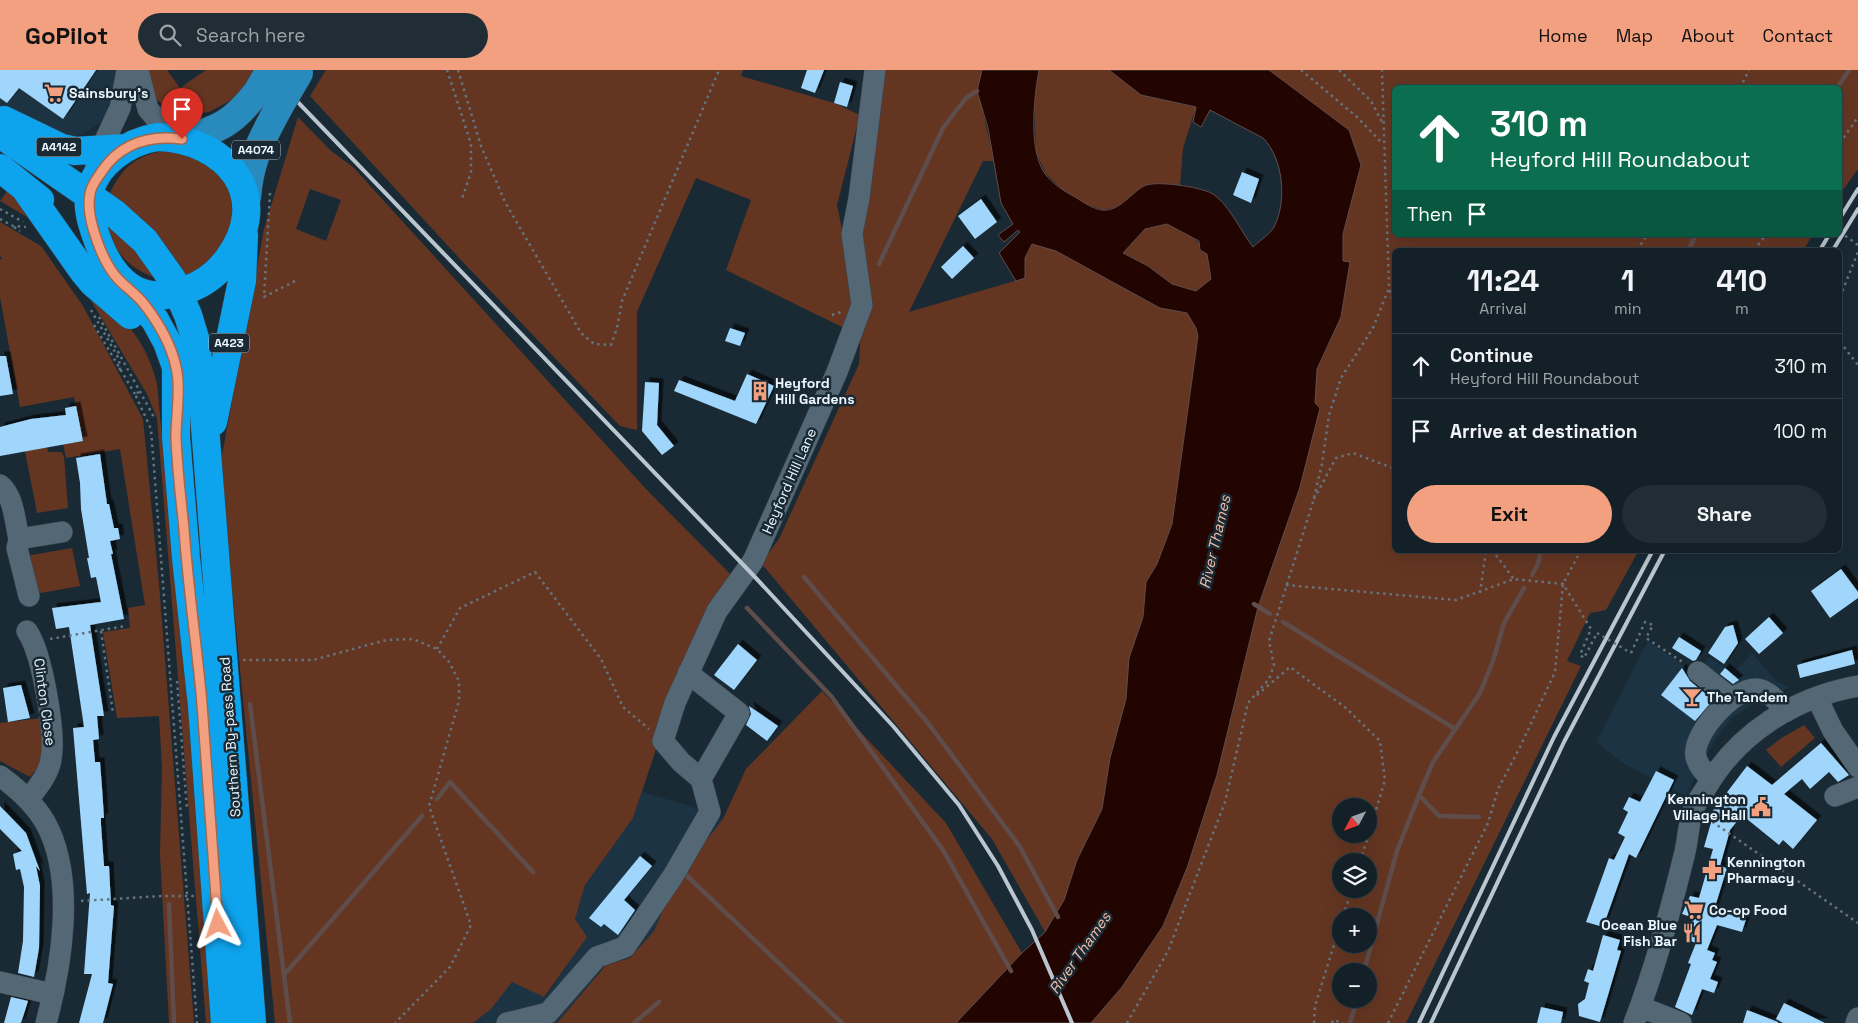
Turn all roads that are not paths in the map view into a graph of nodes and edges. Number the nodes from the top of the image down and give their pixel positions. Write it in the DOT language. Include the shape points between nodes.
graph roads {
  1 [pos="127,70"];
  2 [pos="138,70"];
  3 [pos="875,70"];
  4 [pos="300,72"];
  5 [pos="269,90"];
  6 [pos="0,118"];
  7 [pos="0,134"];
  8 [pos="177,138"];
  9 [pos="113,148"];
  10 [pos="0,168"];
  11 [pos="26,190"];
  12 [pos="91,190"];
  13 [pos="258,195"];
  14 [pos="244,234"];
  15 [pos="123,282"];
  16 [pos="179,293"];
  17 [pos="176,437"];
  18 [pos="206,452"];
  19 [pos="0,485"];
  20 [pos="62,532"];
  21 [pos="19,539"];
  22 [pos="29,596"];
  23 [pos="31,636"];
  24 [pos="1698,672"];
  25 [pos="688,673"];
  26 [pos="1858,686"];
  27 [pos="1817,698"];
  28 [pos="1732,699"];
  29 [pos="1787,711"];
  30 [pos="1858,767"];
  31 [pos="0,776"];
  32 [pos="701,779"];
  33 [pos="1711,780"];
  34 [pos="1858,787"];
  35 [pos="1835,796"];
  36 [pos="28,800"];
  37 [pos="0,982"];
  38 [pos="52,994"];
  39 [pos="1637,1015"];
  40 [pos="1858,1018"];
  41 [pos="46,1023"];
  42 [pos="224,1023"];
  43 [pos="252,1023"];
  44 [pos="507,1023"];
  45 [pos="1680,1023"];
  46 [pos="1856,1023"];
  1 -- 9 [label="street"];
  2 -- 8 [label="street" via="148,109"];
  3 -- 25 [label="street, Heyford Hill Lane" via="852,234 862,305 835,377 753,561 717,611"];
  4 -- 5 [label="main road, A4074, bridge"];
  5 -- 8 [label="main road, A4074" via="214,131"];
  5 -- 13 [label="main road, A4074" via="253,157"];
  6 -- 9 [label="highway, A4142" via="62,148 75,151"];
  7 -- 12 [label="highway, A4142"];
  8 -- 9 [label="highway" via="144,140"];
  8 -- 13 [label="highway" via="199,144 224,162"];
  9 -- 12 [label="highway" via="113,157"];
  10 -- 11 [label="highway"];
  11 -- 15 [label="highway" via="57,216 93,260"];
  11 -- 17 [label="highway" via="83,271 128,313 144,336 159,365"];
  12 -- 15 [label="highway" via="92,225 105,259"];
  12 -- 16 [label="highway, A423" via="145,241"];
  13 -- 14 [label="highway, Southern By-pass Road"];
  14 -- 16 [label="highway" via="226,262 210,278"];
  14 -- 18 [label="highway, Southern By-pass Road / A423" via="242,281"];
  15 -- 16 [label="highway" via="147,294 166,296"];
  15 -- 17 [label="highway, Southern By-pass Road" via="156,320 176,367"];
  16 -- 18 [label="highway, Southern By-pass Road / A423" via="195,338"];
  17 -- 42 [label="highway, Southern By-pass Road" via="202,706"];
  18 -- 43 [label="highway, Southern By-pass Road / A423"];
  19 -- 21 [label="street" via="6,490 11,504"];
  20 -- 21 [label="street"];
  21 -- 22 [label="street" via="17,548"];
  23 -- 36 [label="street, Clinton Close" via="41,665 53,745 48,769"];
  24 -- 28 [label="street"];
  25 -- 32 [label="street, Heyford Hill Lane" via="663,741"];
  25 -- 32 [label="street" via="739,713"];
  26 -- 27 [label="street"];
  27 -- 29 [label="street"];
  27 -- 30 [label="street" via="1832,731"];
  28 -- 29 [label="street" via="1747,690 1756,689 1766,692"];
  28 -- 33 [label="street" via="1710,721 1696,746 1700,767"];
  29 -- 33 [label="street" via="1752,732 1723,761"];
  31 -- 36 [label="street"];
  32 -- 44 [label="street" via="710,812 673,876 625,947 597,957 548,1013"];
  33 -- 39 [label="street" via="1693,810 1685,855"];
  34 -- 35 [label="street"];
  36 -- 38 [label="street" via="44,822 59,858 62,936"];
  37 -- 38 [label="street"];
  38 -- 41 [label="street"];
  39 -- 45 [label="street"];
  40 -- 46 [label="street"];
}
